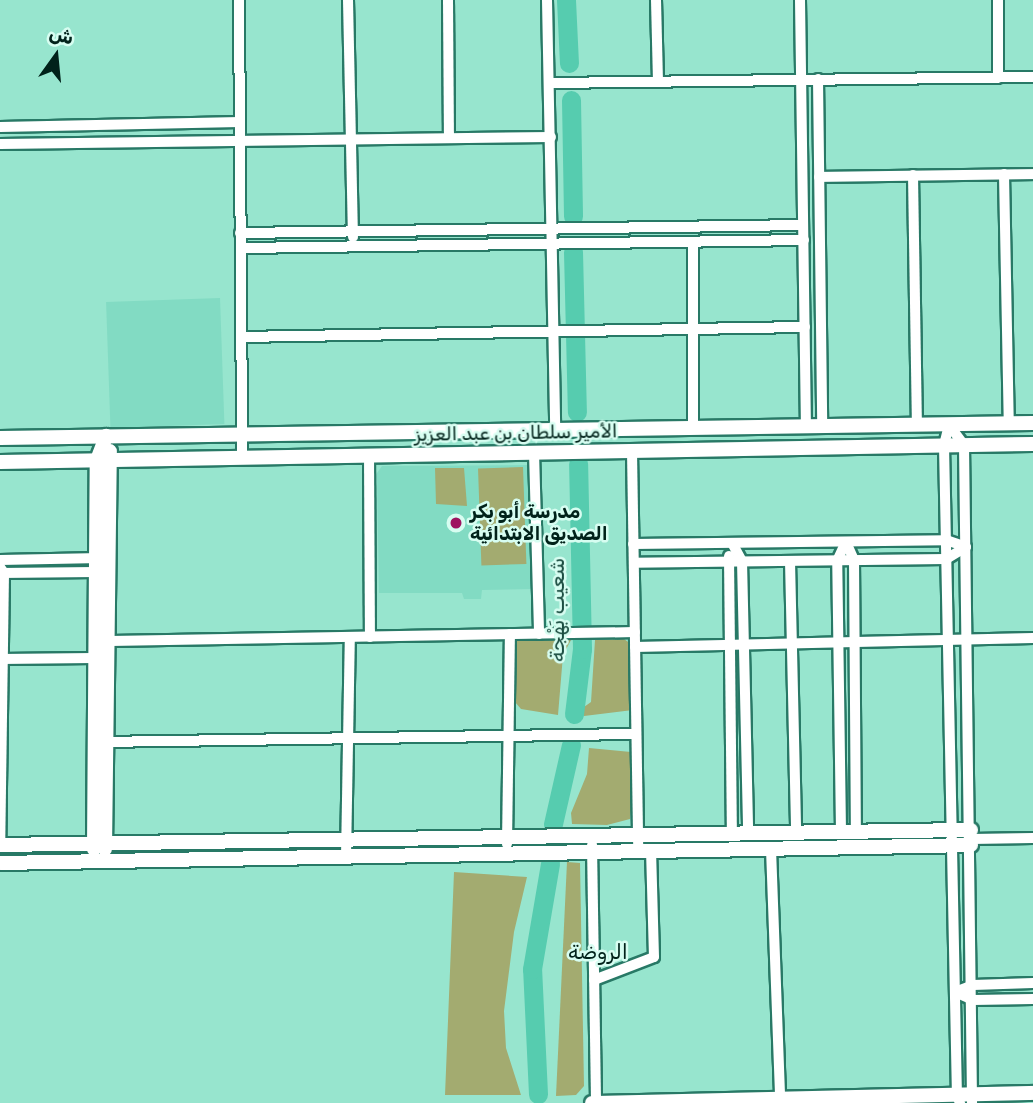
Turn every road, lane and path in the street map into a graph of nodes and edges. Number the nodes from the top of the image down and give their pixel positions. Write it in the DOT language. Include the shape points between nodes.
graph roads {
  1 [pos="239,0"];
  2 [pos="348,0"];
  3 [pos="448,0"];
  4 [pos="547,0"];
  5 [pos="656,0"];
  6 [pos="800,0"];
  7 [pos="998,0"];
  8 [pos="1033,77"];
  9 [pos="998,78"];
  10 [pos="818,79"];
  11 [pos="801,80"];
  12 [pos="658,81"];
  13 [pos="549,83"];
  14 [pos="240,122"];
  15 [pos="0,127"];
  16 [pos="551,137"];
  17 [pos="449,138"];
  18 [pos="351,139"];
  19 [pos="240,140"];
  20 [pos="0,145"];
  21 [pos="1004,174"];
  22 [pos="1033,174"];
  23 [pos="913,175"];
  24 [pos="819,177"];
  25 [pos="803,225"];
  26 [pos="554,229"];
  27 [pos="353,231"];
  28 [pos="240,233"];
  29 [pos="804,240"];
  30 [pos="693,242"];
  31 [pos="554,243"];
  32 [pos="353,246"];
  33 [pos="241,248"];
  34 [pos="805,327"];
  35 [pos="693,329"];
  36 [pos="559,331"];
  37 [pos="241,337"];
  38 [pos="1033,423"];
  39 [pos="1009,424"];
  40 [pos="917,425"];
  41 [pos="949,425"];
  42 [pos="806,427"];
  43 [pos="822,427"];
  44 [pos="693,429"];
  45 [pos="555,432"];
  46 [pos="242,434"];
  47 [pos="106,436"];
  48 [pos="0,438"];
  49 [pos="1033,444"];
  50 [pos="944,445"];
  51 [pos="964,445"];
  52 [pos="632,450"];
  53 [pos="534,452"];
  54 [pos="369,455"];
  55 [pos="242,457"];
  56 [pos="97,460"];
  57 [pos="113,460"];
  58 [pos="0,461"];
  59 [pos="946,540"];
  60 [pos="846,542"];
  61 [pos="732,543"];
  62 [pos="634,544"];
  63 [pos="966,547"];
  64 [pos="103,559"];
  65 [pos="946,559"];
  66 [pos="0,560"];
  67 [pos="854,560"];
  68 [pos="742,561"];
  69 [pos="790,561"];
  70 [pos="837,561"];
  71 [pos="727,562"];
  72 [pos="634,563"];
  73 [pos="1,571"];
  74 [pos="96,572"];
  75 [pos="635,632"];
  76 [pos="510,634"];
  77 [pos="539,634"];
  78 [pos="350,637"];
  79 [pos="370,637"];
  80 [pos="1033,638"];
  81 [pos="110,641"];
  82 [pos="967,641"];
  83 [pos="948,642"];
  84 [pos="838,644"];
  85 [pos="855,644"];
  86 [pos="744,645"];
  87 [pos="792,645"];
  88 [pos="728,646"];
  89 [pos="635,647"];
  90 [pos="94,658"];
  91 [pos="1,659"];
  92 [pos="636,734"];
  93 [pos="509,736"];
  94 [pos="348,738"];
  95 [pos="93,742"];
  96 [pos="108,742"];
  97 [pos="951,830"];
  98 [pos="848,831"];
  99 [pos="796,832"];
  100 [pos="732,833"];
  101 [pos="748,833"];
  102 [pos="592,835"];
  103 [pos="637,835"];
  104 [pos="507,837"];
  105 [pos="971,838"];
  106 [pos="1033,838"];
  107 [pos="346,839"];
  108 [pos="91,843"];
  109 [pos="107,843"];
  110 [pos="0,845"];
  111 [pos="952,846"];
  112 [pos="771,849"];
  113 [pos="645,851"];
  114 [pos="592,852"];
  115 [pos="506,854"];
  116 [pos="346,857"];
  117 [pos="101,860"];
  118 [pos="0,863"];
  119 [pos="594,981"];
  120 [pos="1033,983"];
  121 [pos="973,985"];
  122 [pos="955,992"];
  123 [pos="1033,999"];
  124 [pos="973,1000"];
  125 [pos="1033,1093"];
  126 [pos="780,1099"];
  127 [pos="959,1099"];
  128 [pos="973,1099"];
  129 [pos="594,1103"];
  1 -- 14 [label="street"];
  2 -- 18 [label="street"];
  3 -- 17 [label="street"];
  4 -- 13 [label="street"];
  5 -- 12 [label="street"];
  6 -- 11 [label="street"];
  7 -- 9 [label="street"];
  8 -- 9 [label="street"];
  9 -- 10 [label="street"];
  10 -- 11 [label="street"];
  10 -- 24 [label="street"];
  11 -- 12 [label="street"];
  11 -- 25 [label="street"];
  12 -- 13 [label="street"];
  13 -- 16 [label="street"];
  14 -- 15 [label="street"];
  14 -- 19 [label="street"];
  16 -- 17 [label="street"];
  16 -- 26 [label="street"];
  17 -- 18 [label="street"];
  18 -- 19 [label="street"];
  18 -- 27 [label="street"];
  19 -- 20 [label="street"];
  19 -- 28 [label="street"];
  21 -- 22 [label="street"];
  21 -- 23 [label="street"];
  21 -- 39 [label="street"];
  23 -- 24 [label="street"];
  23 -- 40 [label="street"];
  24 -- 43 [label="street"];
  25 -- 26 [label="street"];
  25 -- 29 [label="street"];
  26 -- 27 [label="street"];
  26 -- 31 [label="street"];
  27 -- 28 [label="street"];
  27 -- 32 [label="street"];
  28 -- 33 [label="street"];
  29 -- 30 [label="street"];
  29 -- 34 [label="street"];
  30 -- 31 [label="street"];
  30 -- 35 [label="street"];
  31 -- 32 [label="street"];
  31 -- 36 [label="street"];
  32 -- 33 [label="street"];
  33 -- 37 [label="street"];
  34 -- 35 [label="street"];
  34 -- 42 [label="street"];
  35 -- 36 [label="street"];
  35 -- 44 [label="street"];
  36 -- 37 [label="street"];
  36 -- 45 [label="street"];
  37 -- 46 [label="street"];
  38 -- 39 [label="street, الأمير سلطان بن عبد العزيز"];
  39 -- 41 [label="street, الأمير سلطان بن عبد العزيز"];
  40 -- 41 [label="street, الأمير سلطان بن عبد العزيز"];
  40 -- 43 [label="street, الأمير سلطان بن عبد العزيز"];
  41 -- 50 [label="street"];
  41 -- 51 [label="street"];
  42 -- 43 [label="street, الأمير سلطان بن عبد العزيز"];
  42 -- 44 [label="street, الأمير سلطان بن عبد العزيز"];
  44 -- 45 [label="street, الأمير سلطان بن عبد العزيز"];
  45 -- 46 [label="street, الأمير سلطان بن عبد العزيز"];
  46 -- 47 [label="street, الأمير سلطان بن عبد العزيز"];
  46 -- 55 [label="street"];
  47 -- 48 [label="street, الأمير سلطان بن عبد العزيز"];
  47 -- 56 [label="street"];
  47 -- 57 [label="street"];
  49 -- 51 [label="street, الأمير سلطان بن عبد العزيز"];
  50 -- 51 [label="street, الأمير سلطان بن عبد العزيز"];
  50 -- 52 [label="street, الأمير سلطان بن عبد العزيز"];
  50 -- 59 [label="street"];
  51 -- 63 [label="street"];
  52 -- 53 [label="street, الأمير سلطان بن عبد العزيز"];
  52 -- 62 [label="street"];
  53 -- 54 [label="street, الأمير سلطان بن عبد العزيز"];
  53 -- 77 [label="street"];
  54 -- 55 [label="street, الأمير سلطان بن عبد العزيز"];
  54 -- 79 [label="street"];
  55 -- 57 [label="street, الأمير سلطان بن عبد العزيز"];
  56 -- 57 [label="street, الأمير سلطان بن عبد العزيز"];
  56 -- 58 [label="street, الأمير سلطان بن عبد العزيز"];
  56 -- 64 [label="street"];
  57 -- 64 [label="street"];
  59 -- 60 [label="street"];
  59 -- 63 [label="street"];
  59 -- 65 [label="street"];
  60 -- 61 [label="street"];
  60 -- 67 [label="street"];
  60 -- 70 [label="street"];
  61 -- 62 [label="street"];
  61 -- 68 [label="street"];
  61 -- 71 [label="street"];
  62 -- 72 [label="street"];
  63 -- 65 [label="street"];
  63 -- 82 [label="street"];
  64 -- 66 [label="street"];
  64 -- 74 [label="street"];
  64 -- 81 [label="street"];
  65 -- 67 [label="street"];
  65 -- 83 [label="street"];
  67 -- 70 [label="street"];
  67 -- 85 [label="street"];
  68 -- 69 [label="street"];
  68 -- 71 [label="street"];
  68 -- 86 [label="street"];
  69 -- 70 [label="street"];
  69 -- 87 [label="street"];
  70 -- 84 [label="street"];
  71 -- 72 [label="street"];
  71 -- 88 [label="street"];
  72 -- 75 [label="street"];
  73 -- 74 [label="street"];
  73 -- 91 [label="street"];
  74 -- 90 [label="street"];
  75 -- 77 [label="street"];
  75 -- 89 [label="street"];
  76 -- 77 [label="street"];
  76 -- 79 [label="street"];
  76 -- 93 [label="street"];
  78 -- 79 [label="street"];
  78 -- 81 [label="street"];
  78 -- 94 [label="street"];
  80 -- 82 [label="street"];
  81 -- 96 [label="street"];
  82 -- 83 [label="street"];
  82 -- 105 [label="street"];
  83 -- 85 [label="street"];
  83 -- 97 [label="street"];
  84 -- 85 [label="street"];
  84 -- 87 [label="street"];
  84 -- 98 [label="street"];
  85 -- 98 [label="street"];
  86 -- 87 [label="street"];
  86 -- 88 [label="street"];
  86 -- 101 [label="street"];
  87 -- 99 [label="street"];
  88 -- 89 [label="street"];
  88 -- 100 [label="street"];
  89 -- 92 [label="street"];
  90 -- 91 [label="street"];
  90 -- 95 [label="street"];
  91 -- 110 [label="street"];
  92 -- 93 [label="street"];
  92 -- 103 [label="street"];
  93 -- 94 [label="street"];
  93 -- 104 [label="street"];
  94 -- 96 [label="street"];
  94 -- 107 [label="street"];
  95 -- 96 [label="street"];
  95 -- 108 [label="street"];
  96 -- 109 [label="street"];
  97 -- 98 [label="street"];
  97 -- 105 [label="street"];
  97 -- 111 [label="street"];
  98 -- 99 [label="street"];
  99 -- 101 [label="street"];
  100 -- 101 [label="street"];
  100 -- 103 [label="street"];
  102 -- 103 [label="street"];
  102 -- 104 [label="street"];
  102 -- 114 [label="street"];
  103 -- 113 [label="street"];
  104 -- 107 [label="street"];
  104 -- 115 [label="street"];
  105 -- 106 [label="street"];
  105 -- 111 [label="street"];
  105 -- 121 [label="street"];
  107 -- 109 [label="street"];
  107 -- 116 [label="street"];
  108 -- 109 [label="street"];
  108 -- 110 [label="street"];
  108 -- 117 [label="street"];
  109 -- 117 [label="street"];
  111 -- 112 [label="street"];
  111 -- 122 [label="street"];
  112 -- 113 [label="street"];
  112 -- 126 [label="street"];
  113 -- 114 [label="street"];
  113 -- 119 [label="street" via="654,957"];
  114 -- 115 [label="street"];
  114 -- 119 [label="street"];
  115 -- 116 [label="street"];
  116 -- 117 [label="street"];
  117 -- 118 [label="street"];
  119 -- 129 [label="street"];
  120 -- 121 [label="street"];
  121 -- 122 [label="street"];
  121 -- 124 [label="street"];
  122 -- 124 [label="street"];
  122 -- 127 [label="street"];
  123 -- 124 [label="street"];
  124 -- 128 [label="street"];
  125 -- 128 [label="street"];
  126 -- 127 [label="street"];
  126 -- 129 [label="street"];
  127 -- 128 [label="street"];
}
